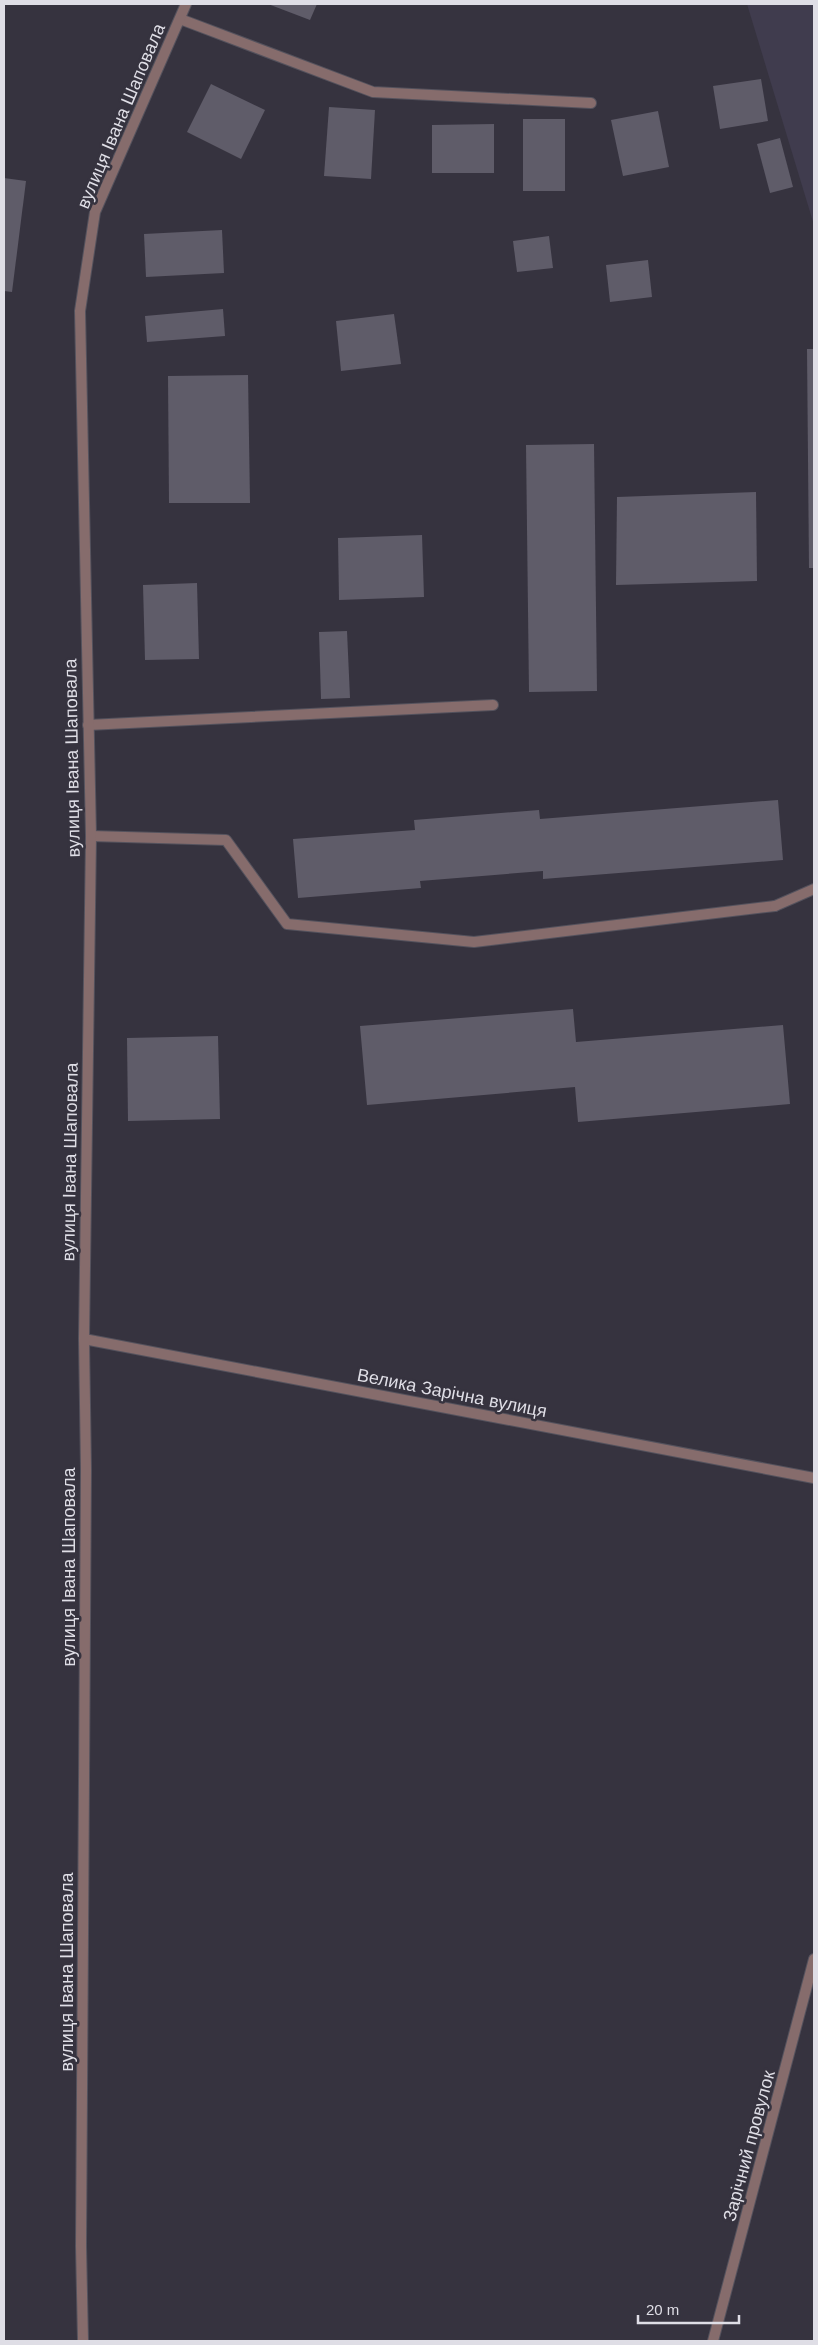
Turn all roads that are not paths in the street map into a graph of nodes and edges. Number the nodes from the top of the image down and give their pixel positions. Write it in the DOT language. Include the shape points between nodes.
graph roads {
  1 [pos="186,4"];
  2 [pos="180,19"];
  3 [pos="591,103"];
  4 [pos="493,705"];
  5 [pos="88,725"];
  6 [pos="91,836"];
  7 [pos="814,889"];
  8 [pos="84,1339"];
  9 [pos="814,1478"];
  10 [pos="814,1959"];
  11 [pos="83,2341"];
  12 [pos="713,2341"];
  1 -- 2 [label="street, вулиця Івана Шаповала"];
  2 -- 3 [label="street" via="373,92"];
  2 -- 5 [label="street, вулиця Івана Шаповала" via="95,212 80,310"];
  4 -- 5 [label="street"];
  5 -- 6 [label="street, вулиця Івана Шаповала"];
  6 -- 7 [label="street" via="226,840 287,924 474,942 776,906"];
  6 -- 8 [label="street, вулиця Івана Шаповала"];
  8 -- 9 [label="street, Велика Зарічна вулиця"];
  8 -- 11 [label="street, вулиця Івана Шаповала"];
  10 -- 12 [label="street, Зарічний провулок"];
}
